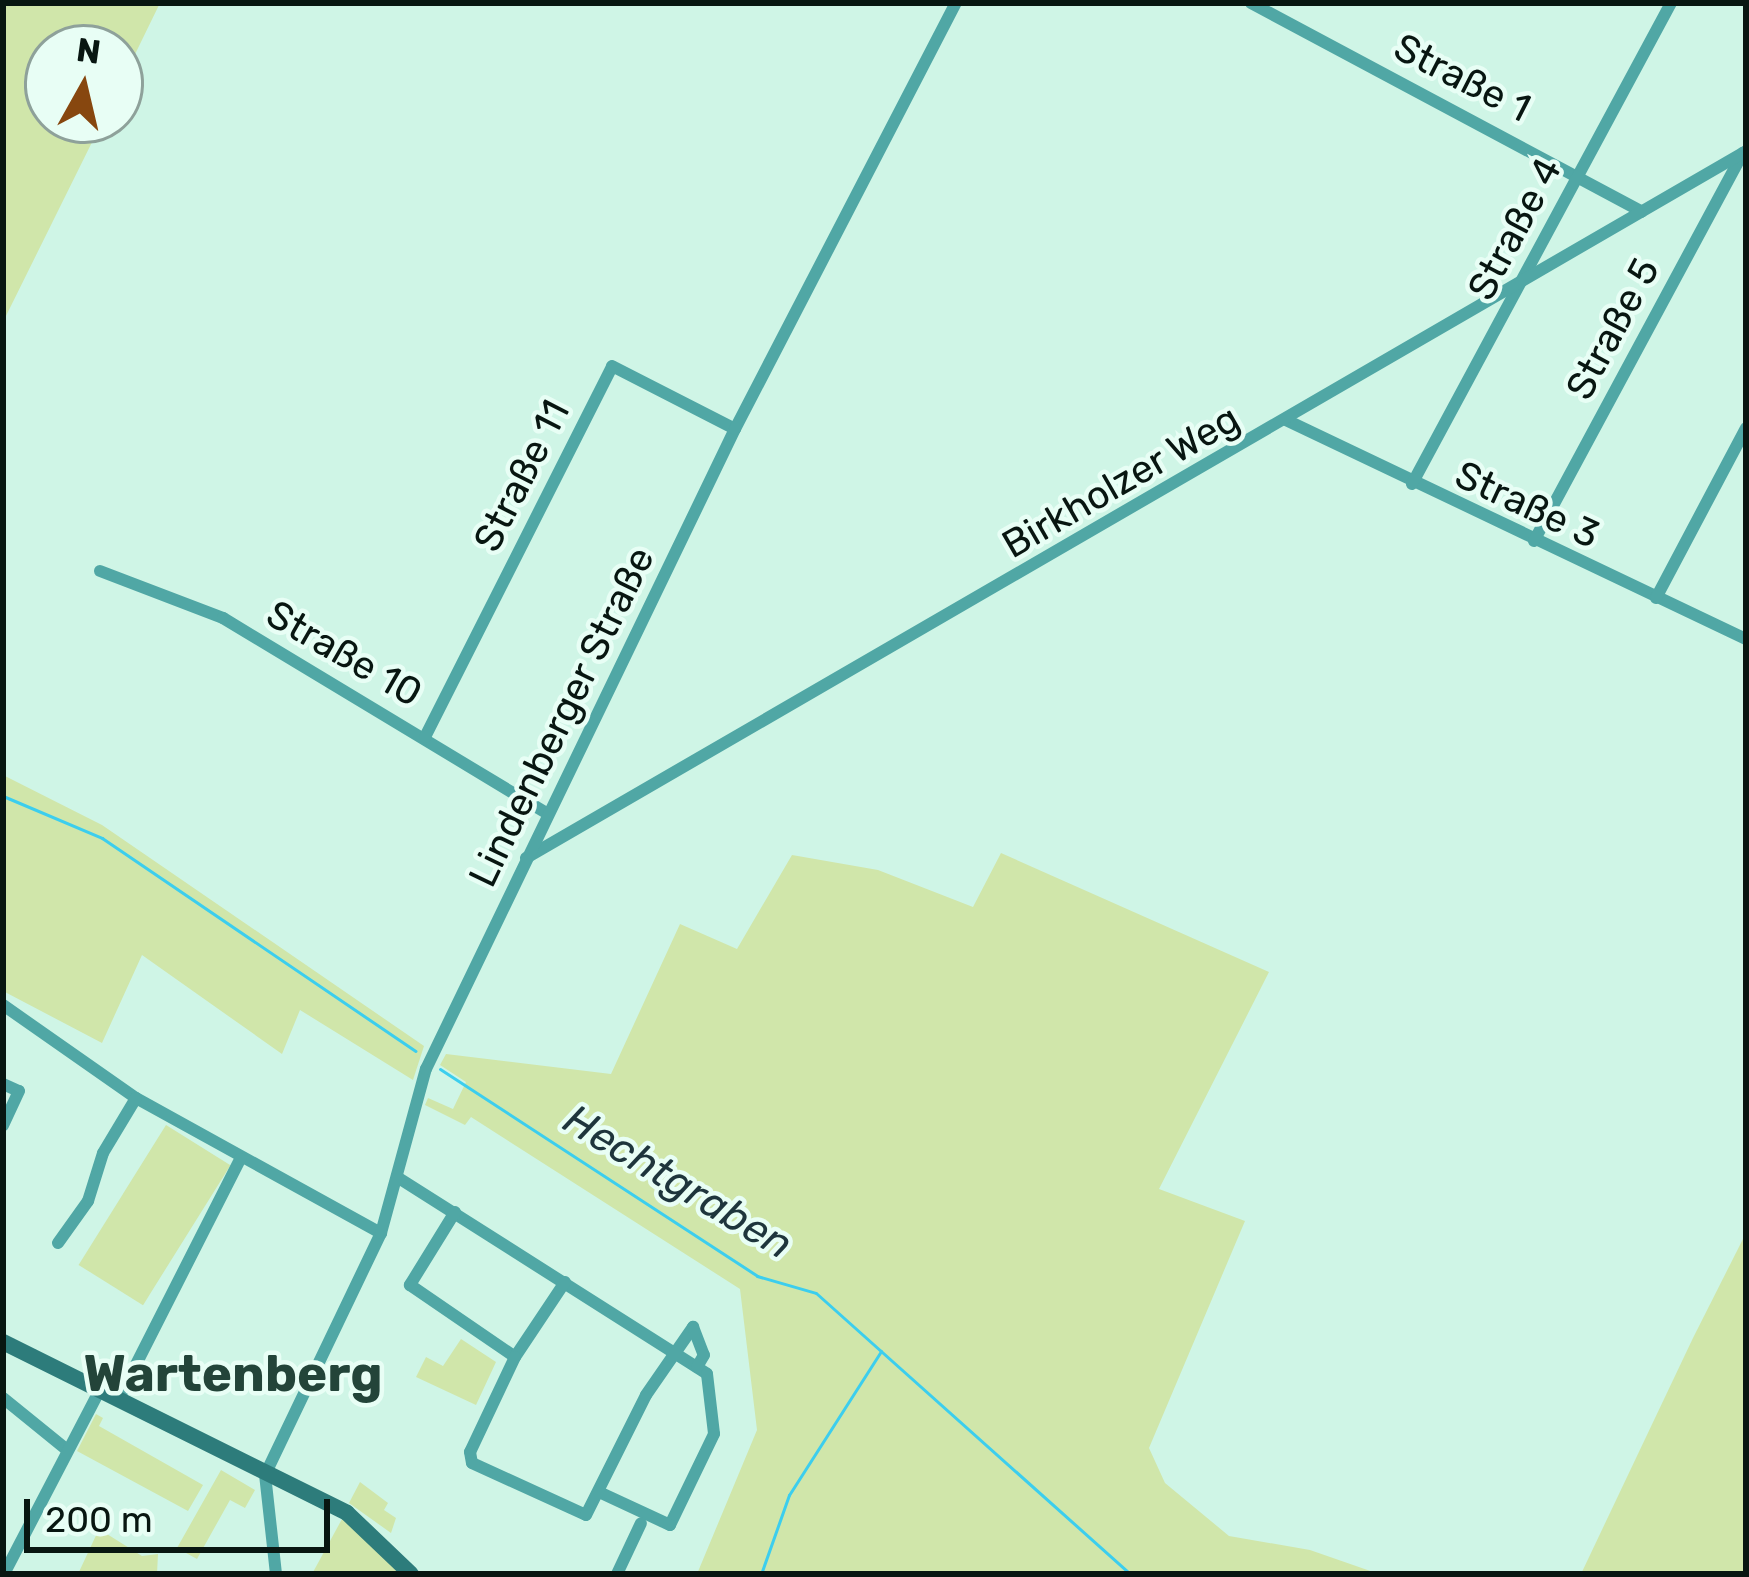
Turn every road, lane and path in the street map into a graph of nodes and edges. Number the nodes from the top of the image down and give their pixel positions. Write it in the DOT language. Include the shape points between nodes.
graph roads {
  1 [pos="956,3"];
  2 [pos="1251,3"];
  3 [pos="1671,3"];
  4 [pos="1745,150"];
  5 [pos="1580,172"];
  6 [pos="1642,212"];
  7 [pos="1520,283"];
  8 [pos="1286,420"];
  9 [pos="1746,428"];
  10 [pos="735,429"];
  11 [pos="1412,484"];
  12 [pos="1534,541"];
  13 [pos="100,571"];
  14 [pos="1656,598"];
  15 [pos="1746,639"];
  16 [pos="425,737"];
  17 [pos="543,820"];
  18 [pos="563,843"];
  19 [pos="526,858"];
  20 [pos="3,1005"];
  21 [pos="3,1084"];
  22 [pos="136,1098"];
  23 [pos="3,1125"];
  24 [pos="240,1159"];
  25 [pos="397,1177"];
  26 [pos="455,1212"];
  27 [pos="381,1233"];
  28 [pos="58,1244"];
  29 [pos="565,1282"];
  30 [pos="3,1342"];
  31 [pos="674,1351"];
  32 [pos="515,1357"];
  33 [pos="697,1366"];
  34 [pos="101,1388"];
  35 [pos="3,1398"];
  36 [pos="119,1398"];
  37 [pos="49,1427"];
  38 [pos="79,1427"];
  39 [pos="66,1449"];
  40 [pos="265,1475"];
  41 [pos="598,1492"];
  42 [pos="641,1523"];
  43 [pos="4,1574"];
  44 [pos="276,1574"];
  45 [pos="411,1574"];
  46 [pos="617,1574"];
  1 -- 10 [label="street, Lindenberger Straße"];
  2 -- 5 [label="street, Straße 1"];
  3 -- 5 [label="street, Straße 4"];
  4 -- 6 [label="street, Birkholzer Weg"];
  4 -- 12 [label="street, Straße 5"];
  5 -- 6 [label="street, Straße 1"];
  5 -- 7 [label="street, Straße 4"];
  6 -- 7 [label="street, Birkholzer Weg"];
  7 -- 8 [label="street, Birkholzer Weg"];
  7 -- 11 [label="street, Straße 4"];
  8 -- 11 [label="street, Straße 3"];
  8 -- 18 [label="street, Birkholzer Weg"];
  9 -- 14 [label="street"];
  10 -- 16 [label="street, Straße 11" via="611,366"];
  10 -- 17 [label="street, Lindenberger Straße"];
  11 -- 12 [label="street, Straße 3"];
  12 -- 14 [label="street, Straße 3"];
  13 -- 16 [label="street, Straße 10" via="223,618"];
  14 -- 15 [label="street, Straße 3"];
  16 -- 17 [label="street, Straße 10"];
  17 -- 18 [label="street, Straße 10"];
  17 -- 19 [label="street, Lindenberger Straße"];
  18 -- 19 [label="street, Birkholzer Weg"];
  19 -- 25 [label="street, Lindenberger Straße" via="426,1069"];
  20 -- 22 [label="street"];
  21 -- 23 [label="street" via="19,1091"];
  22 -- 24 [label="street"];
  22 -- 28 [label="street" via="103,1153 88,1201"];
  24 -- 27 [label="street"];
  24 -- 36 [label="street"];
  25 -- 26 [label="street"];
  25 -- 27 [label="street, Lindenberger Straße"];
  26 -- 29 [label="street"];
  26 -- 32 [label="street" via="410,1285"];
  27 -- 40 [label="street, Lindenberger Straße"];
  29 -- 31 [label="street"];
  29 -- 32 [label="street"];
  30 -- 34 [label="main road"];
  31 -- 33 [label="street"];
  31 -- 33 [label="street" via="698,1327 704,1355"];
  31 -- 41 [label="street"];
  32 -- 41 [label="street" via="469,1459 580,1514"];
  33 -- 41 [label="street" via="707,1374 714,1435 673,1521"];
  34 -- 36 [label="main road"];
  34 -- 38 [label="street"];
  35 -- 37 [label="street"];
  36 -- 40 [label="main road"];
  37 -- 38 [label="street"];
  37 -- 39 [label="street"];
  38 -- 39 [label="street"];
  39 -- 43 [label="street"];
  40 -- 44 [label="street"];
  40 -- 45 [label="main road" via="347,1513"];
  42 -- 46 [label="street"];
}
